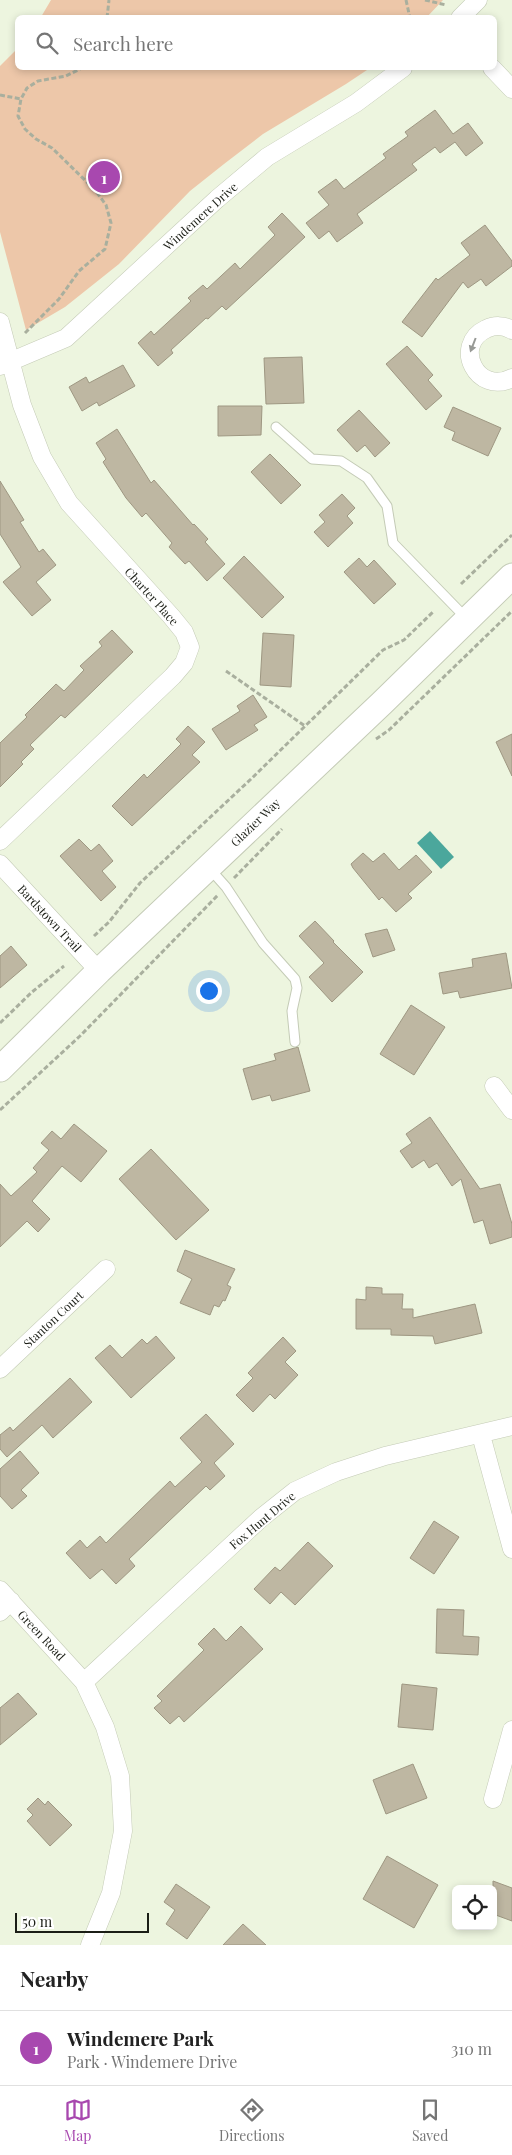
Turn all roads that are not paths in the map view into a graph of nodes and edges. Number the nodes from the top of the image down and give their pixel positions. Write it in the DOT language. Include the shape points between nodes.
graph roads {
  1 [pos="478,0"];
  2 [pos="463,15"];
  3 [pos="399,70"];
  4 [pos="494,70"];
  5 [pos="512,89"];
  6 [pos="0,322"];
  7 [pos="512,330"];
  8 [pos="6,364"];
  9 [pos="512,378"];
  10 [pos="276,427"];
  11 [pos="512,576"];
  12 [pos="467,619"];
  13 [pos="0,842"];
  14 [pos="0,864"];
  15 [pos="208,867"];
  16 [pos="99,971"];
  17 [pos="295,1042"];
  18 [pos="0,1069"];
  19 [pos="494,1086"];
  20 [pos="512,1110"];
  21 [pos="106,1269"];
  22 [pos="0,1369"];
  23 [pos="512,1426"];
  24 [pos="481,1435"];
  25 [pos="512,1549"];
  26 [pos="4,1601"];
  27 [pos="84,1682"];
  28 [pos="512,1730"];
  29 [pos="493,1799"];
  30 [pos="90,1945"];
  1 -- 2 [label="street"];
  3 -- 8 [label="street, Windemere Drive" via="356,103 267,157 66,338"];
  4 -- 5 [label="street"];
  6 -- 8 [label="street"];
  7 -- 9 [label="street, one-way" via="500,326 482,331 471,346 470,355 476,372 483,378 492,382"];
  8 -- 13 [label="street, Charter Place" via="42,457 69,503 171,616 184,632 190,647 184,663 173,676"];
  10 -- 12 [label="lane" via="312,459 341,461 367,478 387,506 393,543"];
  11 -- 12 [label="street, Glazier Way"];
  12 -- 15 [label="street, Glazier Way"];
  14 -- 16 [label="street, Bardstown Trail"];
  15 -- 16 [label="street, Glazier Way"];
  15 -- 17 [label="lane" via="226,887 263,943 296,979 292,1011"];
  16 -- 18 [label="street, Glazier Way"];
  19 -- 20 [label="street"];
  21 -- 22 [label="street, Stanton Court"];
  23 -- 24 [label="street, Fox Hunt Drive"];
  24 -- 25 [label="street"];
  24 -- 27 [label="street, Fox Hunt Drive" via="385,1456 336,1472 296,1491 261,1518"];
  26 -- 27 [label="street, Green Road"];
  27 -- 30 [label="street, Green Road" via="105,1727 120,1776 123,1831 111,1893"];
  28 -- 29 [label="street"];
}
